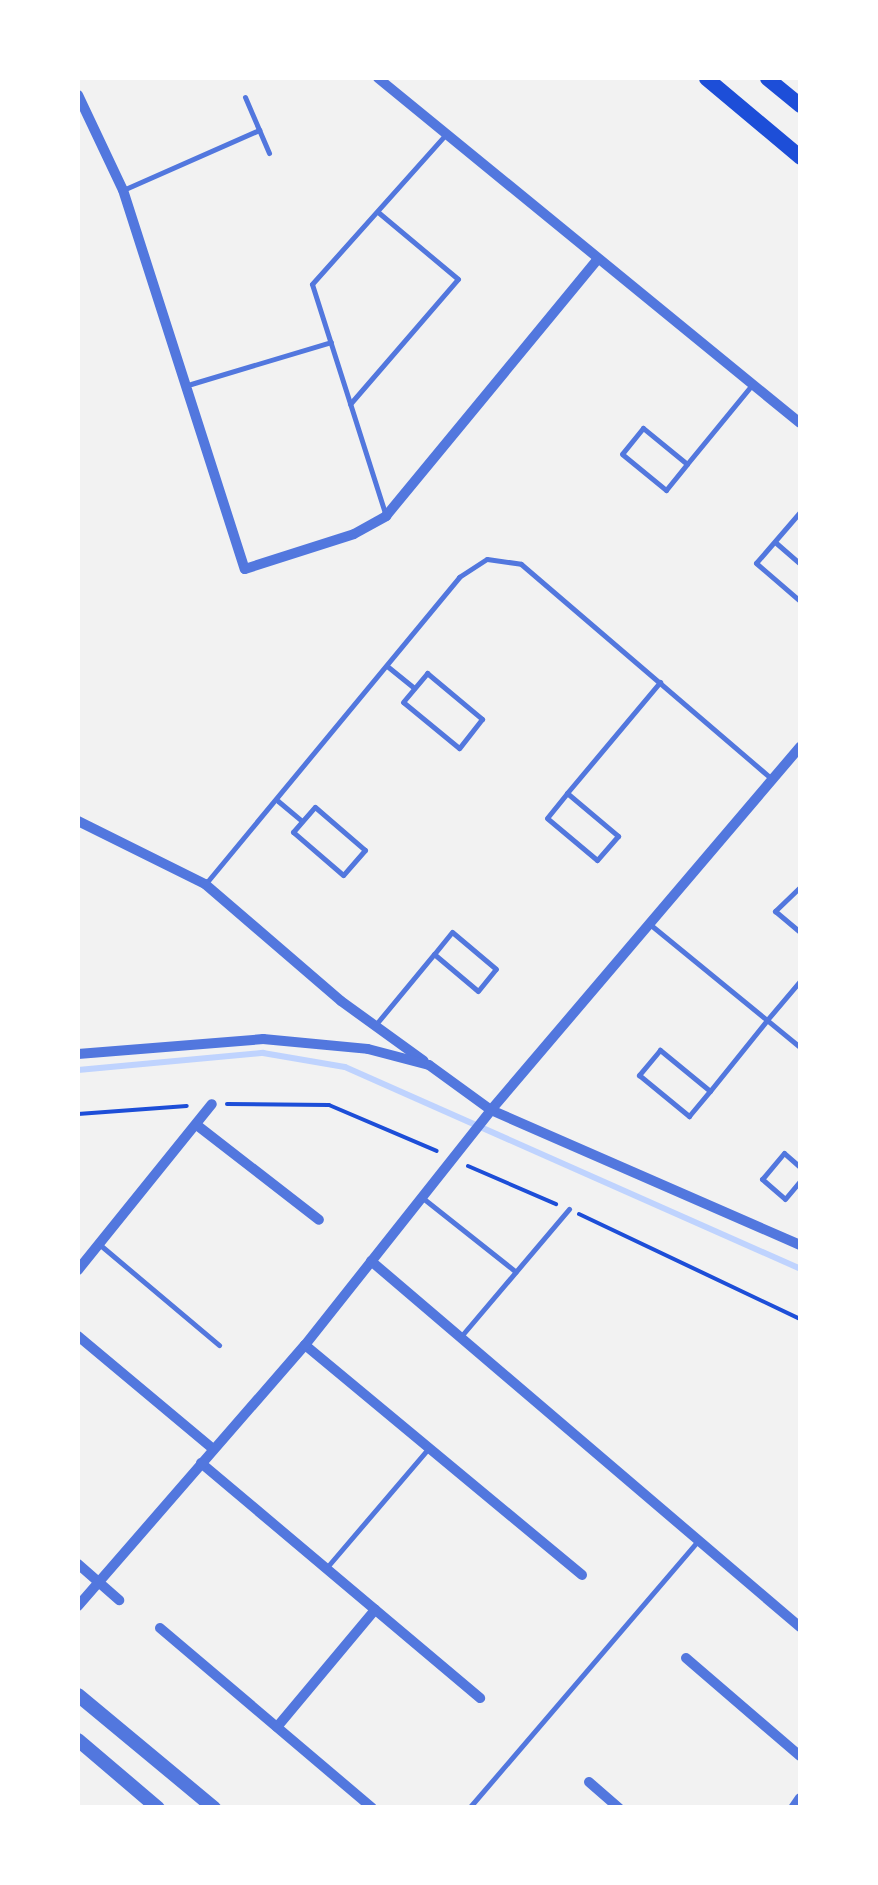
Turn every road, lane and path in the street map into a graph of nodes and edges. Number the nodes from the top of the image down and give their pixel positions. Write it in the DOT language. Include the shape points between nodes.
graph roads {
  1 [pos="378,78"];
  2 [pos="706,78"];
  3 [pos="767,78"];
  4 [pos="78,95"];
  5 [pos="244,96"];
  6 [pos="800,105"];
  7 [pos="259,130"];
  8 [pos="446,134"];
  9 [pos="269,153"];
  10 [pos="800,157"];
  11 [pos="123,190"];
  12 [pos="378,212"];
  13 [pos="598,259"];
  14 [pos="331,342"];
  15 [pos="191,384"];
  16 [pos="753,384"];
  17 [pos="350,404"];
  18 [pos="800,423"];
  19 [pos="687,464"];
  20 [pos="800,512"];
  21 [pos="386,516"];
  22 [pos="775,542"];
  23 [pos="800,564"];
  24 [pos="800,602"];
  25 [pos="388,666"];
  26 [pos="660,682"];
  27 [pos="414,688"];
  28 [pos="800,747"];
  29 [pos="772,778"];
  30 [pos="567,794"];
  31 [pos="278,801"];
  32 [pos="78,821"];
  33 [pos="302,822"];
  34 [pos="205,884"];
  35 [pos="800,887"];
  36 [pos="650,924"];
  37 [pos="800,932"];
  38 [pos="434,954"];
  39 [pos="800,981"];
  40 [pos="767,1020"];
  41 [pos="375,1026"];
  42 [pos="800,1047"];
  43 [pos="78,1054"];
  44 [pos="429,1065"];
  45 [pos="710,1091"];
  46 [pos="212,1104"];
  47 [pos="491,1110"];
  48 [pos="198,1126"];
  49 [pos="800,1167"];
  50 [pos="800,1181"];
  51 [pos="422,1198"];
  52 [pos="568,1209"];
  53 [pos="319,1220"];
  54 [pos="100,1244"];
  55 [pos="800,1245"];
  56 [pos="371,1261"];
  57 [pos="78,1270"];
  58 [pos="516,1272"];
  59 [pos="463,1334"];
  60 [pos="78,1336"];
  61 [pos="219,1345"];
  62 [pos="305,1346"];
  63 [pos="430,1446"];
  64 [pos="212,1448"];
  65 [pos="201,1463"];
  66 [pos="699,1540"];
  67 [pos="78,1564"];
  68 [pos="326,1568"];
  69 [pos="582,1575"];
  70 [pos="119,1600"];
  71 [pos="78,1606"];
  72 [pos="375,1610"];
  73 [pos="800,1627"];
  74 [pos="160,1628"];
  75 [pos="686,1658"];
  76 [pos="78,1695"];
  77 [pos="480,1698"];
  78 [pos="277,1727"];
  79 [pos="78,1740"];
  80 [pos="800,1756"];
  81 [pos="588,1782"];
  82 [pos="800,1798"];
  83 [pos="158,1808"];
  84 [pos="214,1808"];
  85 [pos="372,1808"];
  86 [pos="469,1808"];
  87 [pos="618,1808"];
  88 [pos="793,1808"];
  1 -- 8 [label="street"];
  2 -- 10 [label="main road"];
  3 -- 6 [label="main road"];
  4 -- 11 [label="street"];
  5 -- 7 [label="lane"];
  7 -- 9 [label="lane"];
  7 -- 11 [label="lane"];
  8 -- 12 [label="lane"];
  8 -- 13 [label="street"];
  11 -- 15 [label="street"];
  12 -- 14 [label="lane" via="312,284"];
  12 -- 17 [label="lane" via="458,279"];
  13 -- 16 [label="street"];
  13 -- 21 [label="street"];
  14 -- 15 [label="lane"];
  14 -- 17 [label="lane"];
  15 -- 21 [label="street" via="245,569 354,534"];
  16 -- 18 [label="street"];
  16 -- 19 [label="lane"];
  17 -- 21 [label="lane"];
  19 -- 19 [label="lane" via="643,428 622,454 666,490"];
  20 -- 22 [label="lane"];
  22 -- 23 [label="lane"];
  22 -- 24 [label="lane" via="756,563"];
  25 -- 26 [label="lane" via="459,577 487,558 521,564"];
  25 -- 27 [label="lane"];
  25 -- 31 [label="lane"];
  26 -- 29 [label="lane"];
  26 -- 30 [label="lane"];
  27 -- 27 [label="lane" via="427,673 482,719 459,748 403,702"];
  28 -- 29 [label="street"];
  29 -- 36 [label="street"];
  30 -- 30 [label="lane" via="547,818 597,860 618,836"];
  31 -- 33 [label="lane"];
  31 -- 34 [label="lane"];
  32 -- 34 [label="street"];
  33 -- 33 [label="lane" via="293,832 342,875 365,850 315,807"];
  34 -- 41 [label="street"];
  35 -- 37 [label="lane" via="775,911"];
  36 -- 40 [label="lane"];
  36 -- 47 [label="street"];
  38 -- 38 [label="lane" via="478,991 496,969 452,932"];
  38 -- 41 [label="lane"];
  39 -- 40 [label="lane"];
  40 -- 42 [label="lane"];
  40 -- 45 [label="lane"];
  41 -- 44 [label="street"];
  43 -- 44 [label="street" via="307,1039"];
  44 -- 47 [label="street"];
  45 -- 45 [label="lane" via="660,1050 639,1076 688,1116"];
  46 -- 48 [label="street"];
  47 -- 51 [label="street"];
  47 -- 55 [label="street"];
  48 -- 53 [label="street"];
  48 -- 54 [label="street"];
  49 -- 50 [label="lane" via="784,1153 762,1179 785,1199"];
  51 -- 56 [label="street"];
  51 -- 58 [label="lane"];
  52 -- 58 [label="lane"];
  54 -- 57 [label="street"];
  54 -- 61 [label="lane"];
  56 -- 59 [label="street"];
  56 -- 62 [label="street"];
  58 -- 59 [label="lane"];
  59 -- 66 [label="street"];
  60 -- 64 [label="street"];
  62 -- 63 [label="street"];
  62 -- 64 [label="street"];
  63 -- 68 [label="lane"];
  63 -- 69 [label="street"];
  64 -- 65 [label="street"];
  65 -- 68 [label="street"];
  65 -- 71 [label="street"];
  66 -- 73 [label="street"];
  66 -- 86 [label="lane"];
  67 -- 70 [label="street"];
  68 -- 72 [label="street"];
  72 -- 77 [label="street"];
  72 -- 78 [label="street"];
  74 -- 78 [label="street"];
  75 -- 80 [label="street"];
  76 -- 84 [label="street"];
  78 -- 85 [label="street"];
  79 -- 83 [label="street"];
  81 -- 87 [label="street"];
  82 -- 88 [label="street"];
}
